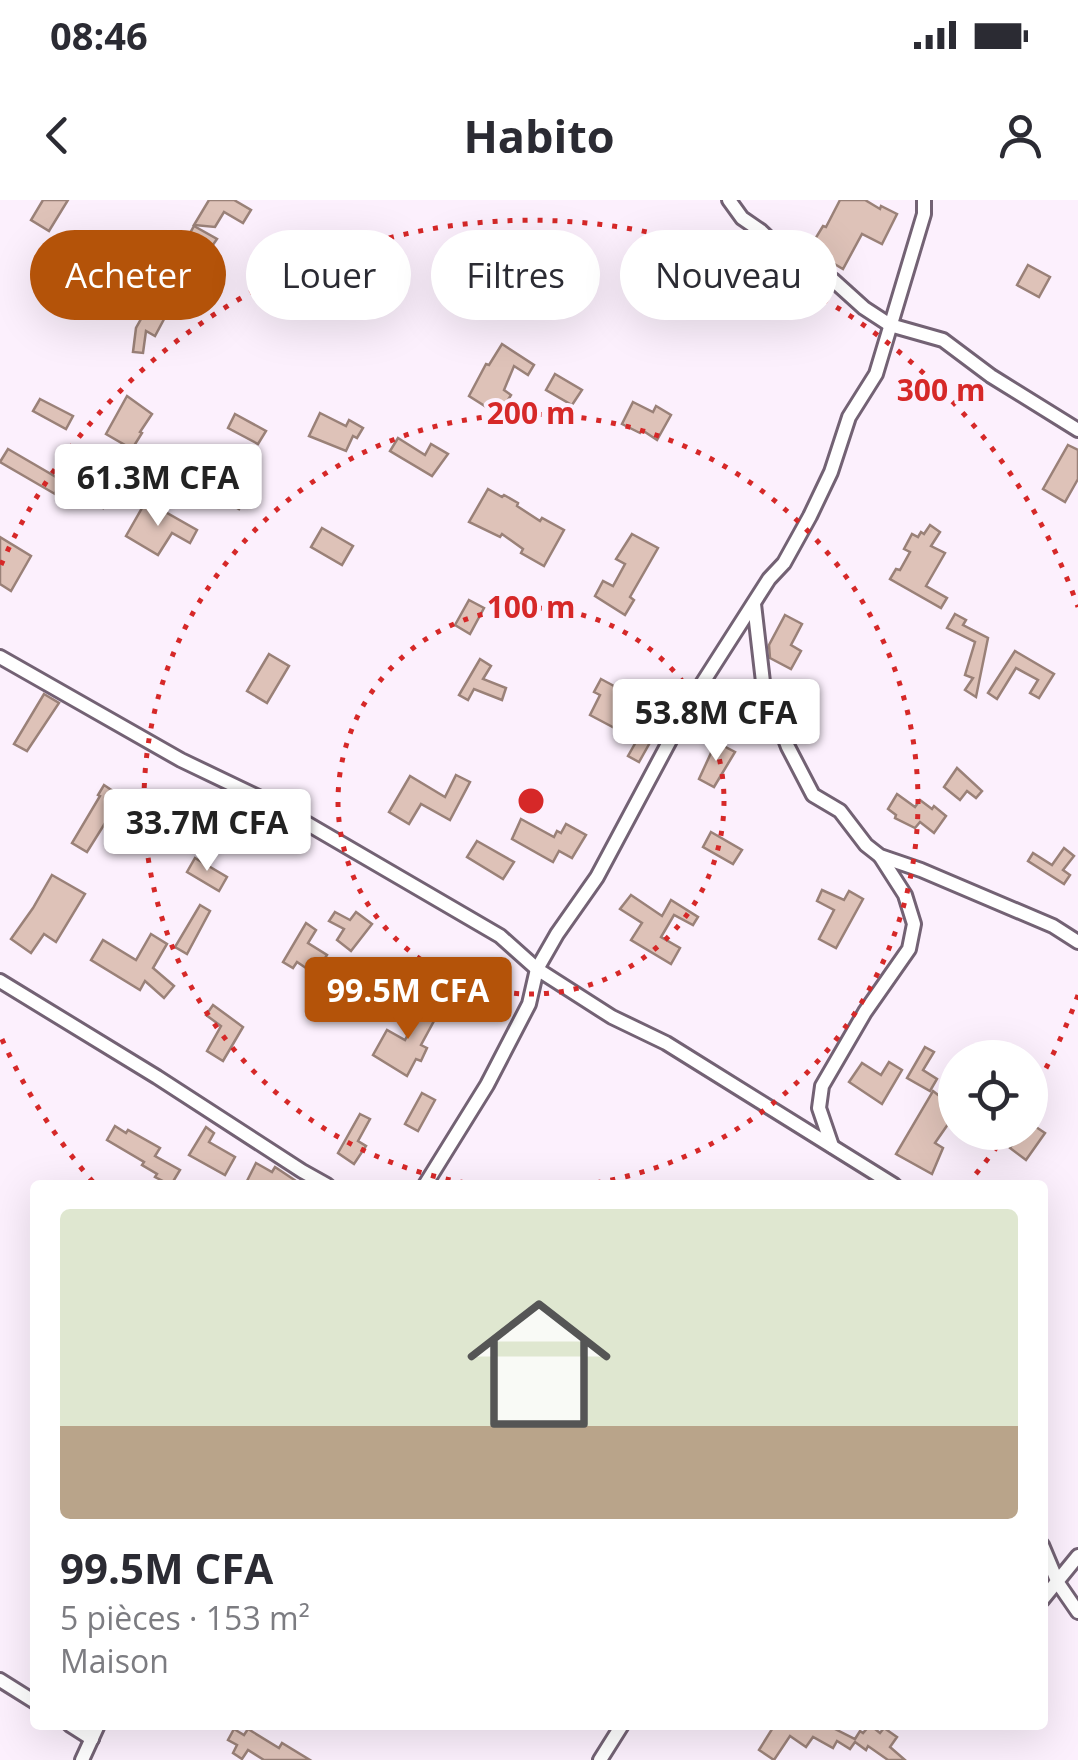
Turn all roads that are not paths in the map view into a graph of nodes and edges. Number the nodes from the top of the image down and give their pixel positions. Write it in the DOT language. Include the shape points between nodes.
graph roads {
  1 [pos="729,200"];
  2 [pos="924,200"];
  3 [pos="890,325"];
  4 [pos="1078,430"];
  5 [pos="754,604"];
  6 [pos="0,656"];
  7 [pos="880,856"];
  8 [pos="1078,942"];
  9 [pos="537,969"];
  10 [pos="0,981"];
  11 [pos="832,1146"];
  12 [pos="318,1180"];
  13 [pos="428,1180"];
  14 [pos="886,1180"];
  15 [pos="1078,1556"];
  16 [pos="1048,1559"];
  17 [pos="1058,1582"];
  18 [pos="1048,1591"];
  19 [pos="1078,1612"];
  20 [pos="0,1680"];
  21 [pos="30,1699"];
  22 [pos="78,1730"];
  23 [pos="96,1730"];
  24 [pos="619,1730"];
  25 [pos="92,1739"];
  26 [pos="85,1759"];
  27 [pos="600,1760"];
  1 -- 3 [label="street" via="780,249"];
  2 -- 3 [label="street"];
  3 -- 4 [label="street" via="942,340"];
  3 -- 5 [label="street" via="876,374 849,417 810,516"];
  5 -- 7 [label="street" via="762,682 799,771 813,795 840,811"];
  5 -- 9 [label="street"];
  6 -- 9 [label="street" via="181,760 277,806 500,936"];
  7 -- 8 [label="street"];
  7 -- 11 [label="street" via="914,924 909,949 822,1086 819,1108"];
  9 -- 11 [label="street"];
  9 -- 13 [label="street" via="528,1004 488,1085"];
  10 -- 12 [label="street"];
  11 -- 14 [label="street"];
  15 -- 17 [label="street"];
  16 -- 17 [label="street"];
  17 -- 18 [label="street"];
  17 -- 19 [label="street"];
  20 -- 21 [label="street"];
  22 -- 25 [label="street"];
  23 -- 25 [label="street"];
  24 -- 27 [label="street"];
  25 -- 26 [label="street"];
}
